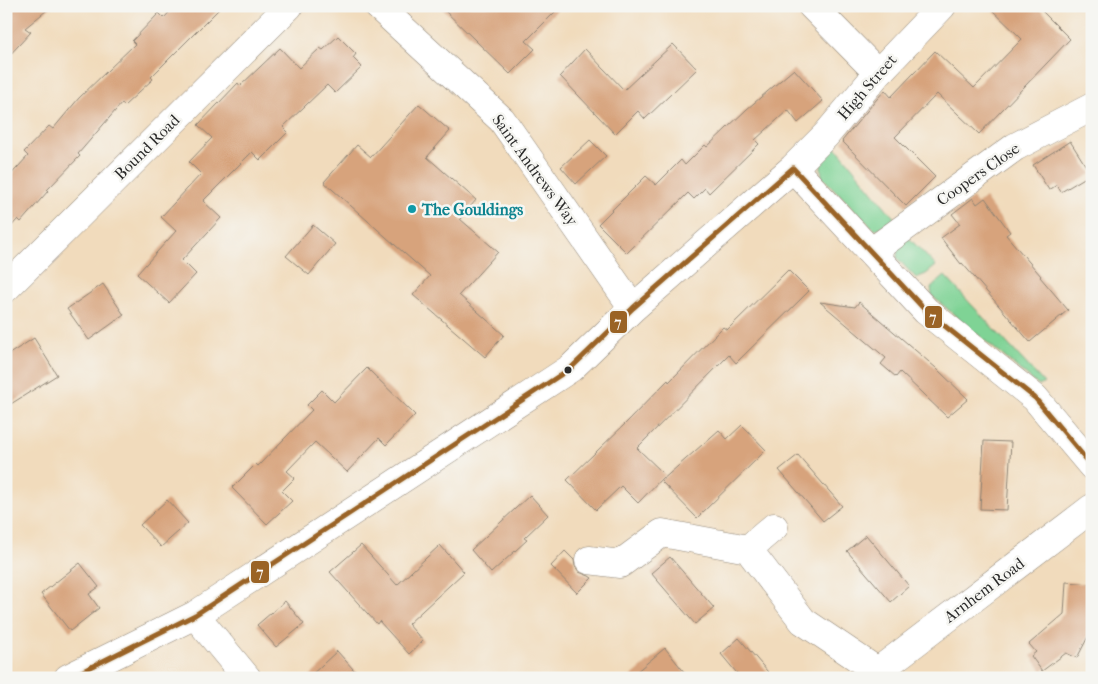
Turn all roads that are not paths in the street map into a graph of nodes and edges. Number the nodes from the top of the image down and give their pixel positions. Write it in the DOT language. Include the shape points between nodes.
graph roads {
  1 [pos="289,6"];
  2 [pos="378,6"];
  3 [pos="812,6"];
  4 [pos="942,6"];
  5 [pos="878,73"];
  6 [pos="1092,107"];
  7 [pos="793,168"];
  8 [pos="870,252"];
  9 [pos="6,288"];
  10 [pos="633,308"];
  11 [pos="1092,466"];
  12 [pos="1092,508"];
  13 [pos="774,527"];
  14 [pos="748,549"];
  15 [pos="589,560"];
  16 [pos="195,615"];
  17 [pos="875,675"];
  18 [pos="68,678"];
  19 [pos="247,678"];
  1 -- 9 [label="street, Bound Road"];
  2 -- 10 [label="street, Saint Andrews Way" via="502,120"];
  3 -- 5 [label="street"];
  4 -- 5 [label="street, High Street"];
  5 -- 7 [label="street, High Street" via="826,135"];
  6 -- 8 [label="street, Coopers Close" via="1015,147"];
  7 -- 8 [label="street"];
  7 -- 10 [label="street, High Street"];
  8 -- 11 [label="street" via="926,311 1035,398"];
  10 -- 16 [label="street, High Street" via="571,368"];
  12 -- 17 [label="street, Arnhem Road"];
  13 -- 14 [label="street"];
  14 -- 15 [label="street" via="662,533 620,564"];
  14 -- 17 [label="street, Arnhem Road" via="803,621"];
  16 -- 18 [label="street, High Street"];
  16 -- 19 [label="street"];
}
